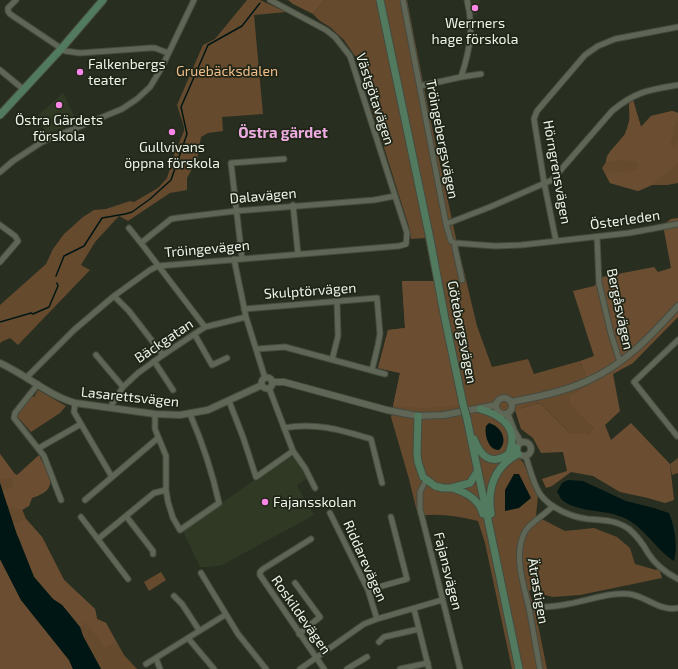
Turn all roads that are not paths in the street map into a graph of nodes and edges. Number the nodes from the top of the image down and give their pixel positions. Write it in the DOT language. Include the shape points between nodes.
graph roads {
  1 [pos="16,0"];
  2 [pos="103,0"];
  3 [pos="194,0"];
  4 [pos="270,0"];
  5 [pos="380,0"];
  6 [pos="403,0"];
  7 [pos="467,0"];
  8 [pos="678,27"];
  9 [pos="61,49"];
  10 [pos="168,53"];
  11 [pos="0,70"];
  12 [pos="481,74"];
  13 [pos="461,78"];
  14 [pos="678,85"];
  15 [pos="420,86"];
  16 [pos="23,89"];
  17 [pos="0,115"];
  18 [pos="284,159"];
  19 [pos="0,172"];
  20 [pos="544,182"];
  21 [pos="395,196"];
  22 [pos="292,205"];
  23 [pos="236,211"];
  24 [pos="446,224"];
  25 [pos="678,224"];
  26 [pos="0,225"];
  27 [pos="128,228"];
  28 [pos="597,237"];
  29 [pos="556,241"];
  30 [pos="141,242"];
  31 [pos="455,243"];
  32 [pos="406,244"];
  33 [pos="298,254"];
  34 [pos="242,258"];
  35 [pos="234,259"];
  36 [pos="0,262"];
  37 [pos="158,266"];
  38 [pos="462,280"];
  39 [pos="114,296"];
  40 [pos="337,301"];
  41 [pos="678,306"];
  42 [pos="244,308"];
  43 [pos="246,317"];
  44 [pos="206,327"];
  45 [pos="195,334"];
  46 [pos="678,341"];
  47 [pos="256,349"];
  48 [pos="96,355"];
  49 [pos="163,355"];
  50 [pos="227,358"];
  51 [pos="332,360"];
  52 [pos="154,362"];
  53 [pos="620,362"];
  54 [pos="0,363"];
  55 [pos="372,370"];
  56 [pos="385,374"];
  57 [pos="27,377"];
  58 [pos="265,378"];
  59 [pos="272,382"];
  60 [pos="38,384"];
  61 [pos="262,385"];
  62 [pos="123,387"];
  63 [pos="269,388"];
  64 [pos="173,390"];
  65 [pos="229,401"];
  66 [pos="511,402"];
  67 [pos="75,403"];
  68 [pos="496,406"];
  69 [pos="111,408"];
  70 [pos="480,409"];
  71 [pos="507,413"];
  72 [pos="155,414"];
  73 [pos="190,414"];
  74 [pos="418,416"];
  75 [pos="468,419"];
  76 [pos="81,424"];
  77 [pos="284,428"];
  78 [pos="677,436"];
  79 [pos="158,438"];
  80 [pos="39,448"];
  81 [pos="519,448"];
  82 [pos="293,451"];
  83 [pos="509,454"];
  84 [pos="526,457"];
  85 [pos="477,472"];
  86 [pos="112,477"];
  87 [pos="426,480"];
  88 [pos="382,483"];
  89 [pos="316,488"];
  90 [pos="451,488"];
  91 [pos="166,490"];
  92 [pos="61,500"];
  93 [pos="85,500"];
  94 [pos="553,506"];
  95 [pos="330,513"];
  96 [pos="126,516"];
  97 [pos="81,517"];
  98 [pos="391,517"];
  99 [pos="98,539"];
  100 [pos="311,539"];
  101 [pos="494,550"];
  102 [pos="153,554"];
  103 [pos="202,573"];
  104 [pos="499,573"];
  105 [pos="678,578"];
  106 [pos="128,579"];
  107 [pos="295,583"];
  108 [pos="368,590"];
  109 [pos="174,596"];
  110 [pos="442,600"];
  111 [pos="529,608"];
  112 [pos="678,608"];
  113 [pos="414,609"];
  114 [pos="226,615"];
  115 [pos="377,619"];
  116 [pos="419,629"];
  117 [pos="199,630"];
  118 [pos="299,634"];
  119 [pos="188,638"];
  120 [pos="379,642"];
  121 [pos="315,657"];
  122 [pos="367,657"];
  123 [pos="156,658"];
  124 [pos="428,663"];
  125 [pos="146,664"];
  126 [pos="160,669"];
  127 [pos="214,669"];
  128 [pos="266,669"];
  129 [pos="300,669"];
  130 [pos="324,669"];
  131 [pos="347,669"];
  132 [pos="400,669"];
  133 [pos="429,669"];
  134 [pos="460,669"];
  135 [pos="519,669"];
  136 [pos="540,669"];
  1 -- 9 [label="street" via="8,8 10,14"];
  2 -- 9 [label="main road"];
  3 -- 10 [label="street"];
  4 -- 21 [label="street, Västgötavägen" via="335,36 350,56"];
  5 -- 75 [label="main road, Göteborgsvägen, bridge" via="445,320"];
  6 -- 15 [label="street, Tröingebergsvägen"];
  7 -- 13 [label="street" via="471,36"];
  8 -- 20 [label="street, Hörngrensvägen" via="615,39 598,46 585,55 537,110 534,119"];
  9 -- 10 [label="street" via="80,53 155,48"];
  9 -- 16 [label="main road"];
  10 -- 19 [label="street" via="150,87 132,103 42,142"];
  11 -- 16 [label="street"];
  12 -- 13 [label="street"];
  13 -- 15 [label="street"];
  14 -- 20 [label="street" via="643,91 622,103 612,111 557,175 552,180"];
  15 -- 24 [label="street, Tröingebergsvägen"];
  16 -- 17 [label="main road"];
  18 -- 23 [label="street" via="231,163"];
  20 -- 24 [label="street"];
  20 -- 29 [label="street, Hörngrensvägen"];
  21 -- 22 [label="street, Dalavägen" via="374,200"];
  21 -- 32 [label="street, Västgötavägen" via="406,233"];
  22 -- 23 [label="street, Dalavägen"];
  22 -- 33 [label="street"];
  23 -- 30 [label="street, Dalavägen" via="171,219"];
  23 -- 34 [label="street"];
  24 -- 31 [label="street, Tröingebergsvägen" via="450,239"];
  25 -- 28 [label="street, Österleden"];
  26 -- 36 [label="street" via="17,239 15,246"];
  27 -- 30 [label="street"];
  28 -- 29 [label="street, Österleden"];
  28 -- 53 [label="street, Bergåsvägen" via="599,283 613,344"];
  29 -- 31 [label="street, Österleden" via="495,246"];
  30 -- 37 [label="street"];
  31 -- 38 [label="street, Tröingebergsvägen"];
  32 -- 33 [label="street, Tröingevägen"];
  33 -- 34 [label="street, Tröingevägen"];
  34 -- 35 [label="street, Tröingevägen"];
  35 -- 37 [label="street, Tröingevägen"];
  35 -- 42 [label="street"];
  37 -- 39 [label="street, Tröingevägen"];
  37 -- 44 [label="street"];
  39 -- 49 [label="street"];
  39 -- 57 [label="street, Tröingevägen" via="74,330"];
  40 -- 42 [label="street, Skulptörvägen"];
  40 -- 51 [label="street" via="338,336"];
  40 -- 55 [label="street, Skulptörvägen" via="377,298 380,334"];
  41 -- 53 [label="street"];
  42 -- 43 [label="street"];
  43 -- 44 [label="street, Bäckgatan"];
  43 -- 47 [label="street"];
  44 -- 45 [label="street, Bäckgatan"];
  45 -- 49 [label="street, Bäckgatan"];
  45 -- 50 [label="street" via="212,365"];
  46 -- 78 [label="street" via="634,382"];
  47 -- 51 [label="street" via="285,347"];
  47 -- 58 [label="street"];
  48 -- 62 [label="street"];
  49 -- 52 [label="street, Bäckgatan"];
  51 -- 55 [label="street"];
  52 -- 62 [label="street, Bäckgatan"];
  52 -- 64 [label="street"];
  53 -- 66 [label="street" via="594,378 572,387"];
  54 -- 57 [label="street, Lasarettsvägen"];
  55 -- 56 [label="street"];
  57 -- 60 [label="street, Lasarettsvägen"];
  58 -- 59 [label="street" via="270,378"];
  58 -- 61 [label="street"];
  59 -- 63 [label="street"];
  59 -- 74 [label="street" via="284,382"];
  60 -- 67 [label="street, Lasarettsvägen" via="57,397"];
  60 -- 80 [label="street" via="15,413 14,418"];
  61 -- 63 [label="street"];
  61 -- 65 [label="street, Lasarettsvägen"];
  62 -- 69 [label="street, Bäckgatan"];
  63 -- 77 [label="street"];
  65 -- 73 [label="street, Lasarettsvägen"];
  65 -- 82 [label="street" via="256,477"];
  66 -- 68 [label="street" via="503,398"];
  66 -- 71 [label="street" via="511,409"];
  67 -- 69 [label="street, Lasarettsvägen"];
  67 -- 76 [label="street" via="74,412"];
  68 -- 70 [label="street"];
  68 -- 71 [label="street" via="499,412"];
  69 -- 72 [label="street, Lasarettsvägen"];
  70 -- 74 [label="street"];
  70 -- 83 [label="main road" via="498,416 508,427 512,441"];
  71 -- 81 [label="street"];
  72 -- 73 [label="street, Lasarettsvägen"];
  72 -- 79 [label="street" via="154,425"];
  73 -- 91 [label="street" via="210,464 219,503 180,530 173,518"];
  74 -- 87 [label="main road" via="418,462"];
  75 -- 83 [label="main road" via="476,445 483,455 497,460"];
  75 -- 85 [label="main road, Göteborgsvägen"];
  76 -- 80 [label="street"];
  76 -- 86 [label="street"];
  77 -- 82 [label="street"];
  77 -- 88 [label="street" via="322,426 371,439"];
  79 -- 86 [label="street"];
  79 -- 91 [label="street" via="166,456"];
  80 -- 92 [label="street" via="48,464"];
  81 -- 83 [label="main road"];
  81 -- 84 [label="street" via="522,456"];
  81 -- 84 [label="street" via="527,442 532,447 531,453"];
  81 -- 101 [label="main road" via="502,466 492,485 490,507 497,542"];
  82 -- 89 [label="street"];
  84 -- 94 [label="street" via="537,489"];
  85 -- 90 [label="main road" via="470,483"];
  85 -- 101 [label="main road, Göteborgsvägen"];
  86 -- 93 [label="street"];
  87 -- 90 [label="main road" via="438,487"];
  87 -- 110 [label="street, Fajansvägen" via="420,492 419,503"];
  90 -- 104 [label="main road" via="478,502 486,522 495,570"];
  91 -- 96 [label="street" via="154,492"];
  94 -- 105 [label="street" via="574,516 610,520 627,528 634,533 663,570"];
  94 -- 111 [label="street, Ätrastigen" via="526,530 522,540 519,565"];
  95 -- 108 [label="street, Riddarevägen"];
  96 -- 99 [label="street"];
  96 -- 102 [label="street"];
  97 -- 99 [label="street"];
  98 -- 108 [label="street" via="407,579"];
  99 -- 106 [label="street"];
  100 -- 118 [label="street, Roskildevägen" via="260,574 260,578"];
  101 -- 104 [label="main road, Göteborgsvägen"];
  103 -- 114 [label="street"];
  104 -- 135 [label="main road, Göteborgsvägen"];
  107 -- 118 [label="street" via="320,617"];
  108 -- 115 [label="street, Riddarevägen"];
  109 -- 117 [label="street"];
  110 -- 113 [label="street"];
  110 -- 134 [label="street, Fajansvägen"];
  111 -- 112 [label="street" via="567,604 615,594 632,595 669,609"];
  111 -- 136 [label="street, Ätrastigen"];
  113 -- 115 [label="street"];
  113 -- 116 [label="street"];
  114 -- 117 [label="street"];
  114 -- 128 [label="street"];
  115 -- 121 [label="street" via="355,630"];
  116 -- 120 [label="street" via="384,637"];
  116 -- 124 [label="street"];
  117 -- 119 [label="street"];
  118 -- 121 [label="street, Roskildevägen"];
  119 -- 123 [label="street"];
  119 -- 127 [label="street"];
  121 -- 129 [label="street"];
  121 -- 130 [label="street, Roskildevägen"];
  122 -- 131 [label="street"];
  123 -- 125 [label="street"];
  123 -- 126 [label="street"];
  124 -- 132 [label="street"];
  124 -- 133 [label="street"];
}
